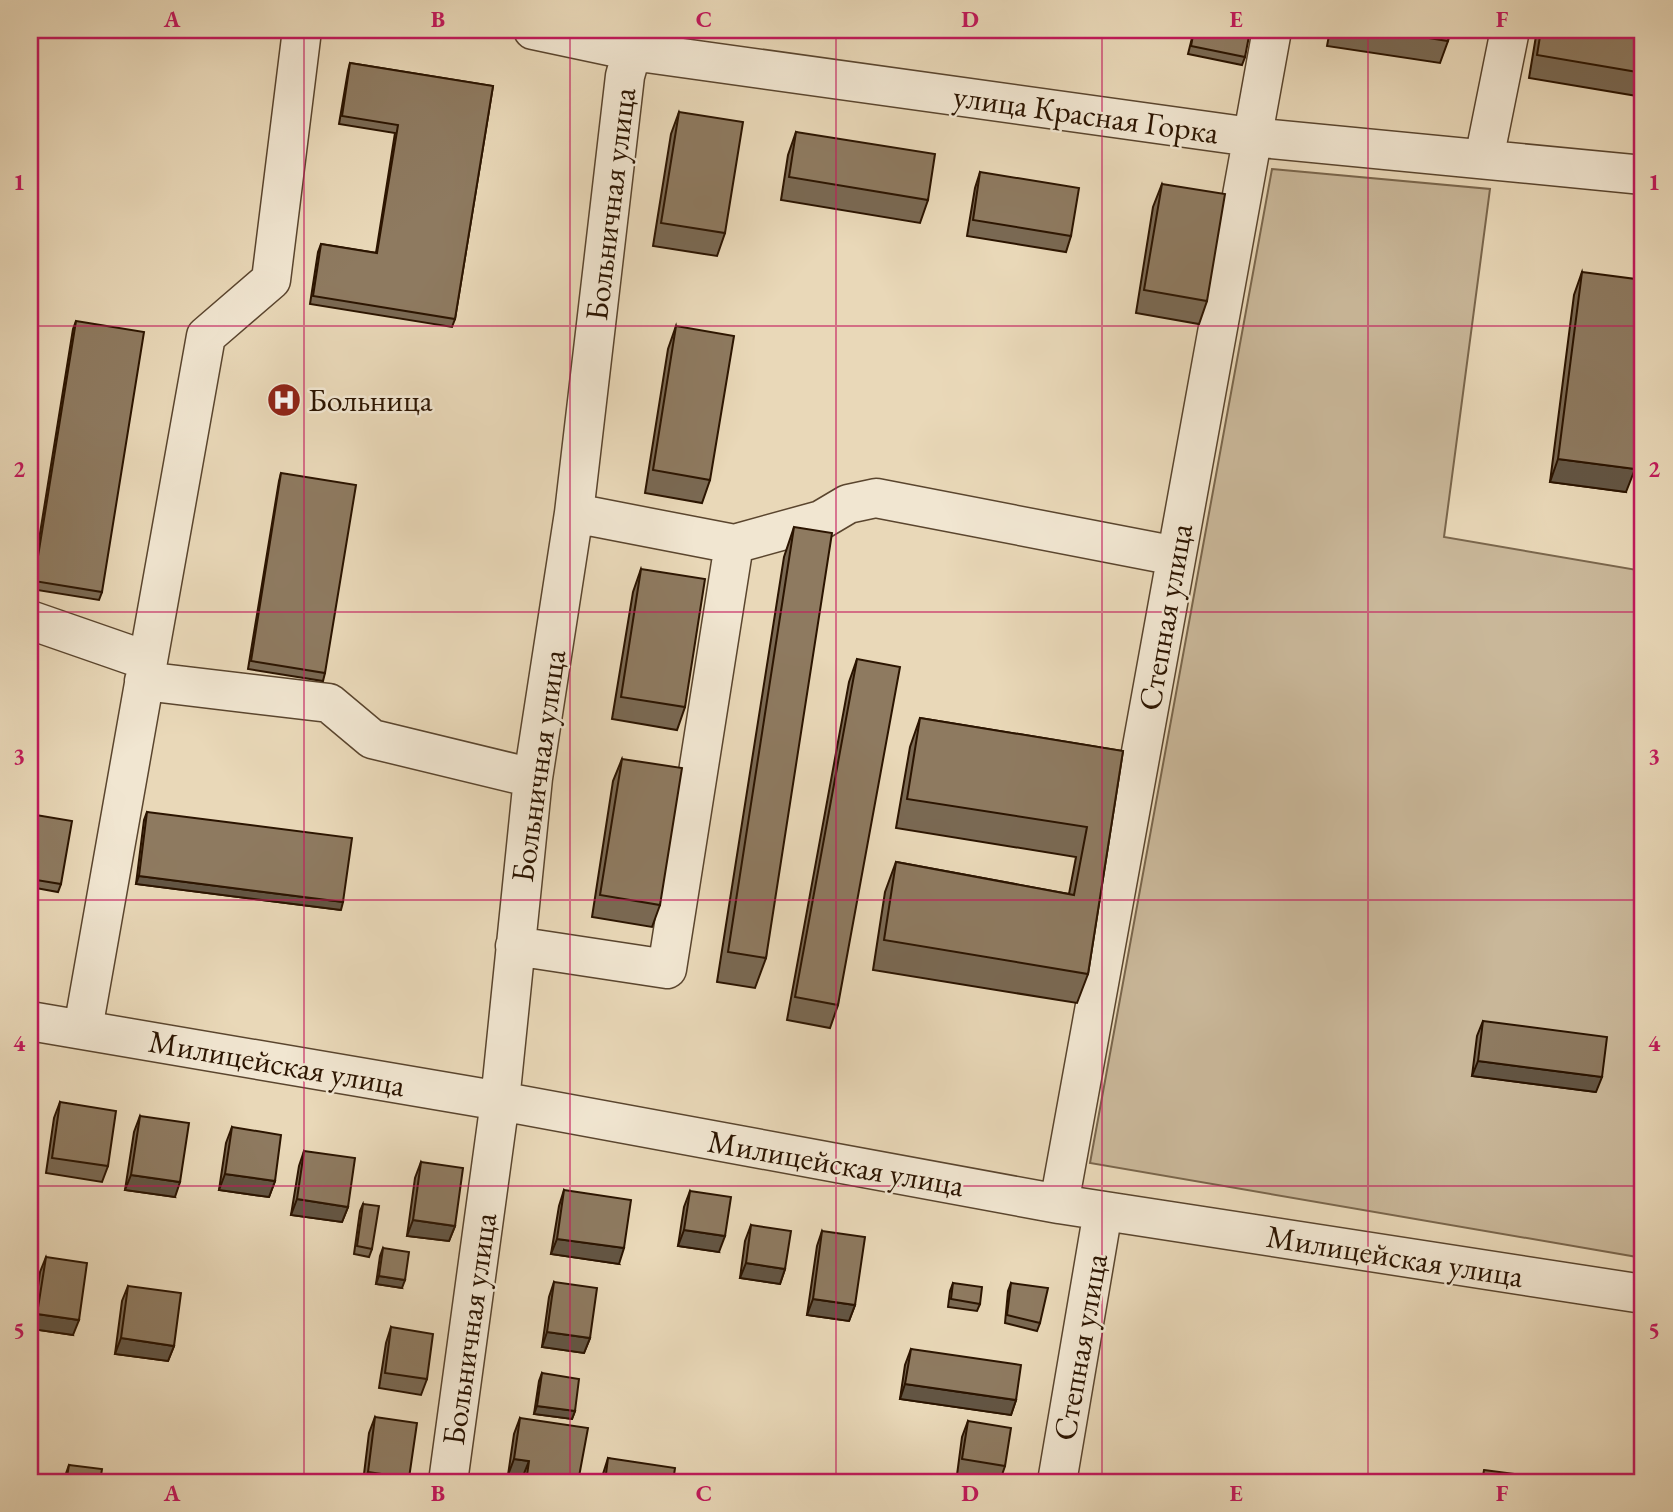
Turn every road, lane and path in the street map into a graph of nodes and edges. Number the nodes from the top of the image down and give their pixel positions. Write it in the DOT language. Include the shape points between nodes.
graph roads {
  1 [pos="302,30"];
  2 [pos="533,30"];
  3 [pos="1272,30"];
  4 [pos="1510,30"];
  5 [pos="632,51"];
  6 [pos="1251,137"];
  7 [pos="1484,159"];
  8 [pos="1643,175"];
  9 [pos="574,513"];
  10 [pos="734,544"];
  11 [pos="1176,556"];
  12 [pos="30,620"];
  13 [pos="146,671"];
  14 [pos="533,778"];
  15 [pos="515,946"];
  16 [pos="30,1021"];
  17 [pos="83,1029"];
  18 [pos="499,1101"];
  19 [pos="1059,1204"];
  20 [pos="1103,1211"];
  21 [pos="1643,1294"];
  22 [pos="448,1482"];
  23 [pos="1057,1482"];
  1 -- 13 [label="street" via="271,280 206,336"];
  2 -- 5 [label="street, улица Красная Горка"];
  3 -- 6 [label="street, Степная улица"];
  4 -- 7 [label="street"];
  5 -- 6 [label="street, улица Красная Горка"];
  5 -- 9 [label="street, Больничная улица" via="625,76"];
  6 -- 7 [label="street, улица Красная Горка"];
  6 -- 11 [label="street, Степная улица"];
  7 -- 8 [label="street, улица Красная Горка"];
  9 -- 10 [label="street"];
  9 -- 14 [label="street, Больничная улица"];
  10 -- 11 [label="street" via="821,520 848,504 876,498"];
  10 -- 15 [label="street" via="667,968"];
  11 -- 19 [label="street, Степная улица"];
  12 -- 13 [label="street"];
  13 -- 14 [label="street" via="329,704 372,739"];
  13 -- 17 [label="street"];
  14 -- 15 [label="street, Больничная улица"];
  15 -- 18 [label="street, Больничная улица"];
  16 -- 17 [label="street, Милицейская улица"];
  17 -- 18 [label="street, Милицейская улица"];
  18 -- 19 [label="street, Милицейская улица"];
  18 -- 22 [label="street, Больничная улица"];
  19 -- 20 [label="street, Милицейская улица"];
  20 -- 21 [label="street, Милицейская улица"];
  20 -- 23 [label="street, Степная улица"];
}
